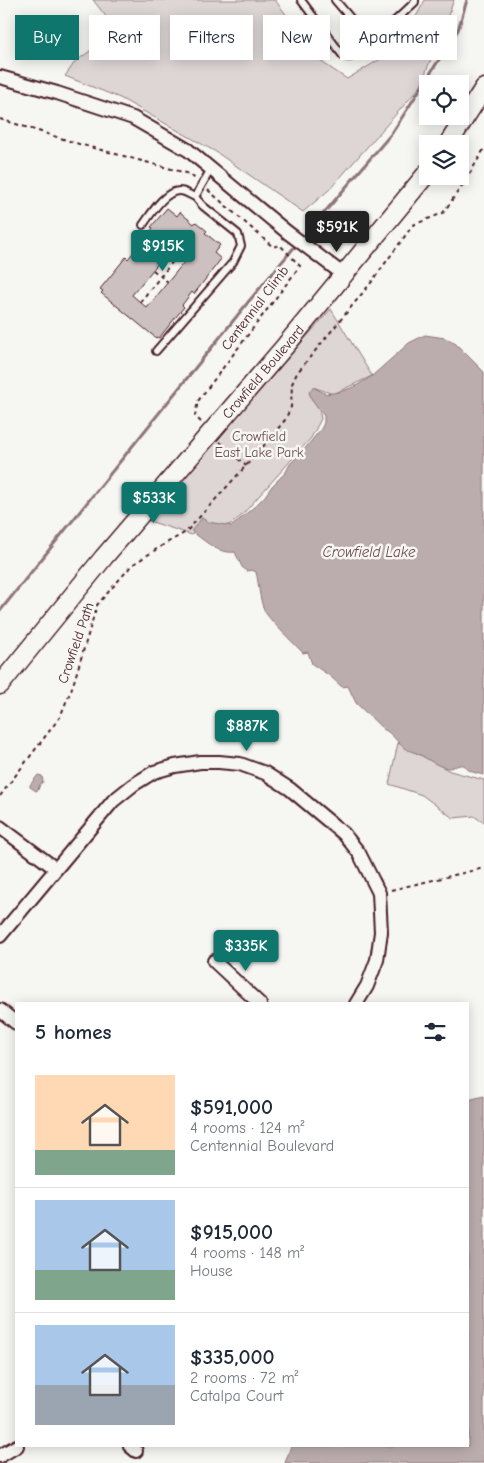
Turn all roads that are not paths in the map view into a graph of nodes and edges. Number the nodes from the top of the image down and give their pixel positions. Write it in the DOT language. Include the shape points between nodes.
graph roads {
  1 [pos="300,0"];
  2 [pos="335,0"];
  3 [pos="415,0"];
  4 [pos="348,15"];
  5 [pos="401,15"];
  6 [pos="340,53"];
  7 [pos="0,77"];
  8 [pos="484,88"];
  9 [pos="454,135"];
  10 [pos="211,169"];
  11 [pos="419,183"];
  12 [pos="195,197"];
  13 [pos="143,225"];
  14 [pos="344,275"];
  15 [pos="156,351"];
  16 [pos="0,685"];
  17 [pos="0,827"];
  18 [pos="56,869"];
  19 [pos="0,936"];
  20 [pos="214,961"];
  21 [pos="258,1002"];
  22 [pos="357,1002"];
  23 [pos="0,1010"];
  24 [pos="15,1022"];
  25 [pos="15,1447"];
  26 [pos="0,1456"];
  1 -- 6 [label="lane"];
  2 -- 4 [label="lane"];
  3 -- 5 [label="lane"];
  7 -- 10 [label="street" via="133,118 188,150"];
  8 -- 9 [label="main road"];
  10 -- 12 [label="lane"];
  10 -- 14 [label="street"];
  11 -- 14 [label="main road, Crowfield Boulevard"];
  12 -- 13 [label="lane" via="182,191 172,192"];
  12 -- 15 [label="lane" via="238,234 241,246 233,262"];
  14 -- 16 [label="main road, Crowfield Boulevard" via="104,557"];
  17 -- 18 [label="street"];
  18 -- 19 [label="street"];
  18 -- 22 [label="street" via="113,801 154,772 200,762 219,762 240,764 265,773 290,789 344,834 359,853 379,892 377,960"];
  20 -- 21 [label="street"];
  23 -- 24 [label="street"];
  25 -- 26 [label="street"];
}
